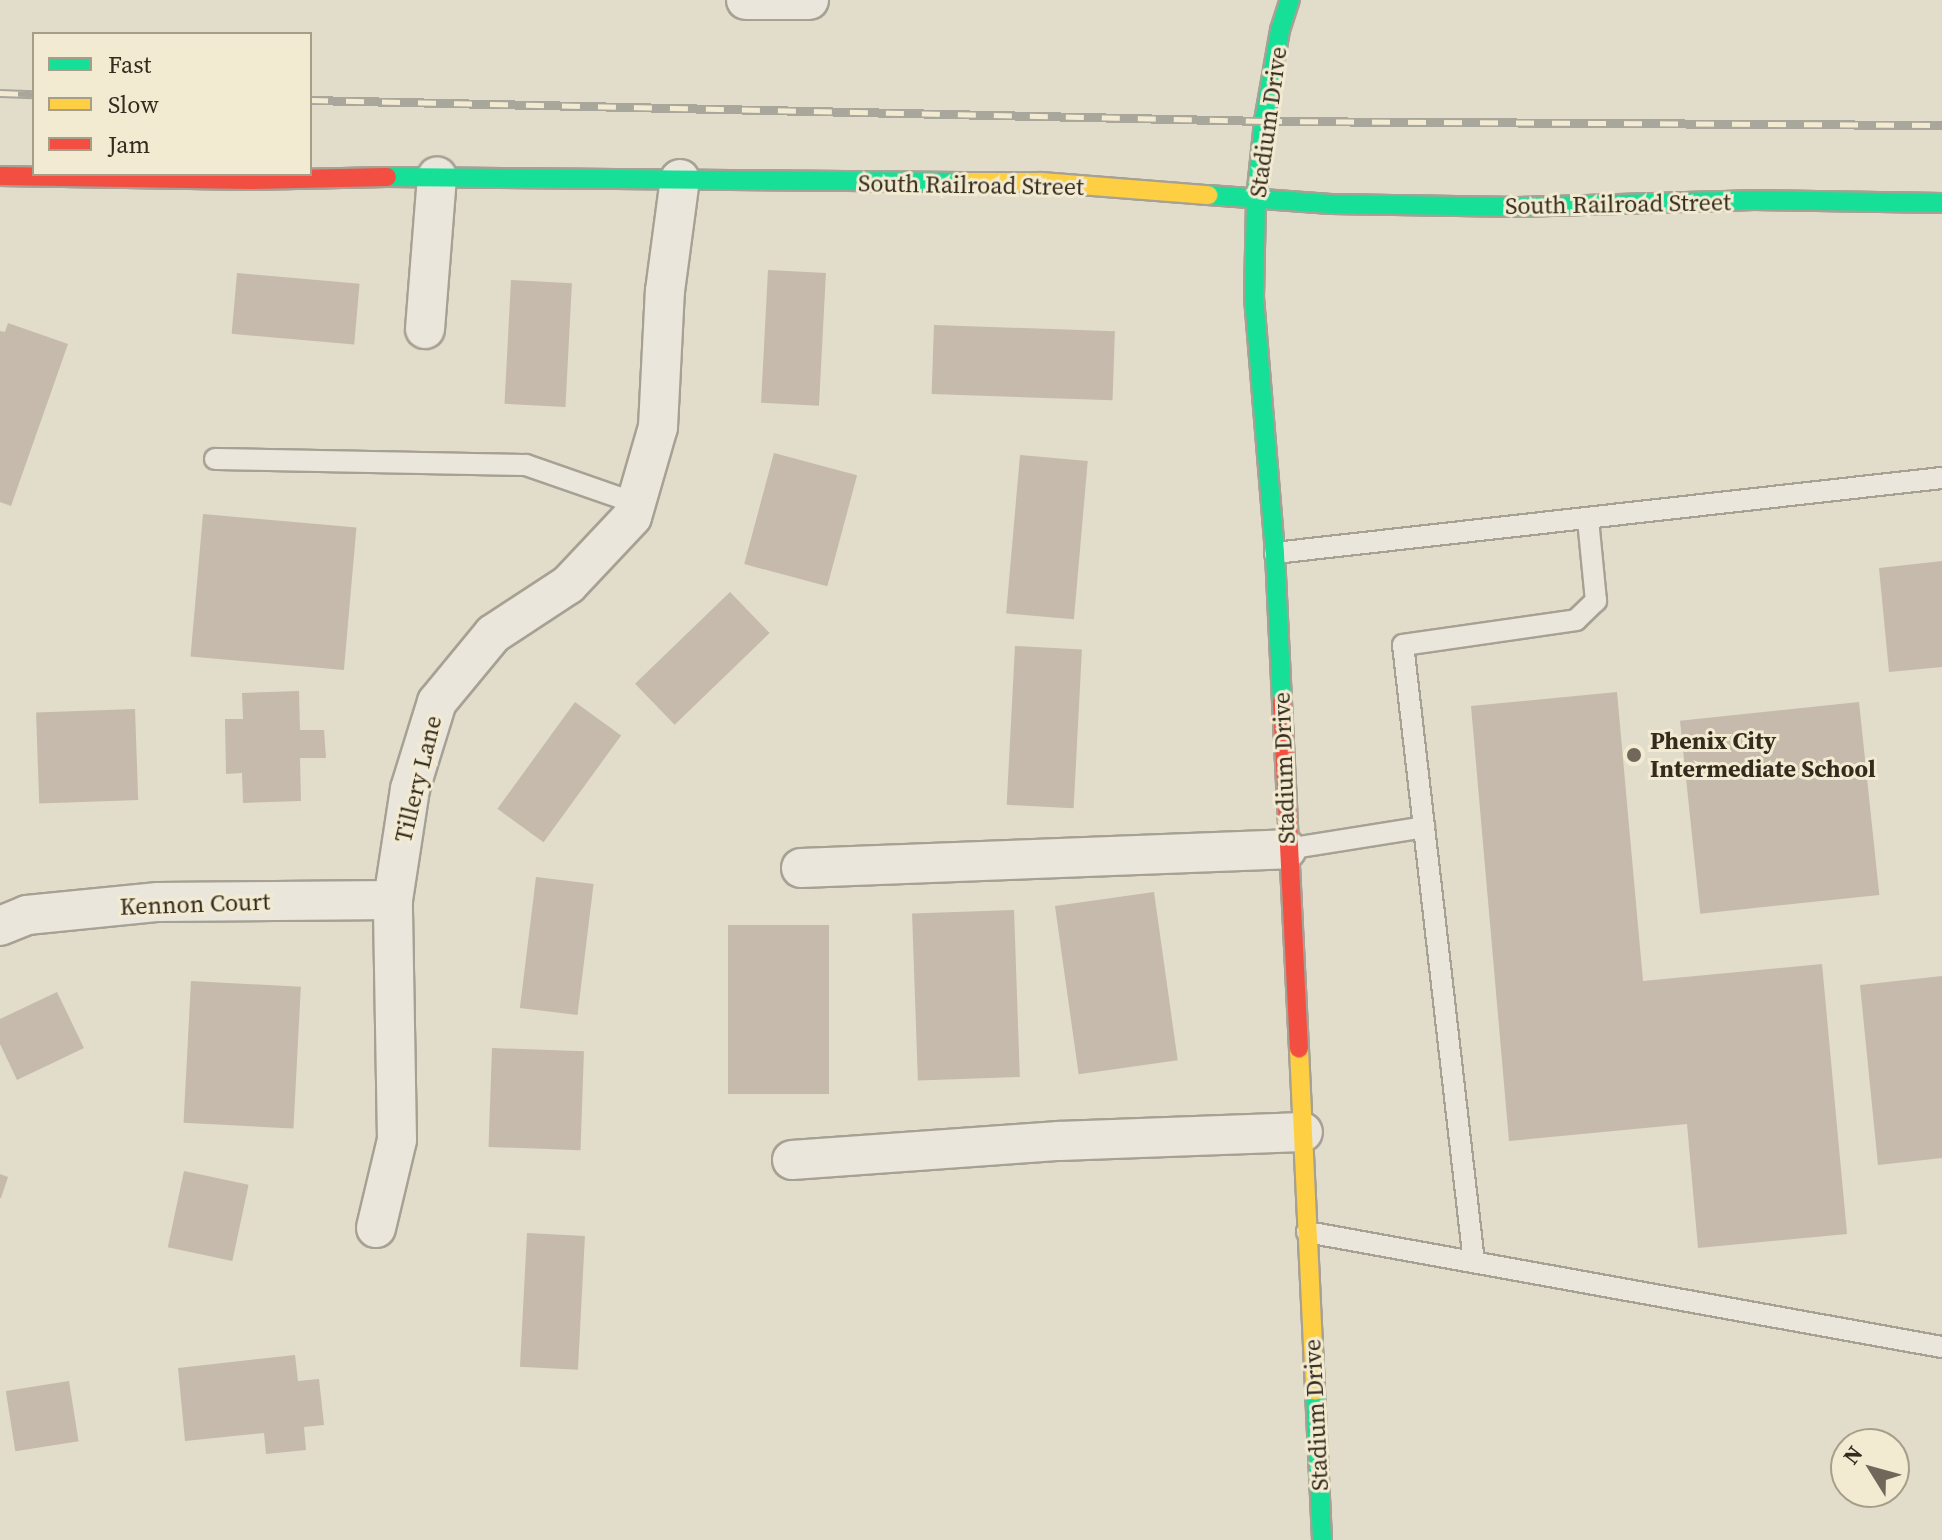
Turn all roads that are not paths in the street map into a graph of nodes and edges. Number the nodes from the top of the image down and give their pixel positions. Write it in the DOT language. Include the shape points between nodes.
graph roads {
  1 [pos="746,0"];
  2 [pos="807,0"];
  3 [pos="1290,0"];
  4 [pos="0,176"];
  5 [pos="437,176"];
  6 [pos="680,179"];
  7 [pos="1256,199"];
  8 [pos="1942,203"];
  9 [pos="425,329"];
  10 [pos="215,459"];
  11 [pos="1942,478"];
  12 [pos="635,503"];
  13 [pos="1588,519"];
  14 [pos="1275,553"];
  15 [pos="1424,827"];
  16 [pos="1287,849"];
  17 [pos="801,868"];
  18 [pos="393,900"];
  19 [pos="0,926"];
  20 [pos="1303,1132"];
  21 [pos="792,1160"];
  22 [pos="376,1228"];
  23 [pos="1307,1232"];
  24 [pos="1474,1262"];
  25 [pos="1942,1347"];
  26 [pos="1322,1540"];
  1 -- 2 [label="street"];
  3 -- 7 [label="street, Stadium Drive" via="1264,121"];
  4 -- 5 [label="street, South Railroad Street"];
  5 -- 6 [label="street, South Railroad Street"];
  5 -- 9 [label="street"];
  6 -- 7 [label="street, South Railroad Street" via="1041,182"];
  6 -- 12 [label="street, Tillery Lane" via="665,291 658,427"];
  7 -- 8 [label="street, South Railroad Street" via="1519,207 1754,200"];
  7 -- 14 [label="street, Stadium Drive" via="1254,297"];
  10 -- 12 [label="lane" via="526,465"];
  11 -- 13 [label="lane"];
  12 -- 18 [label="street, Tillery Lane" via="632,517 568,585 493,634 437,702 410,789"];
  13 -- 14 [label="lane"];
  13 -- 15 [label="lane" via="1596,601 1576,620 1403,645"];
  14 -- 16 [label="street, Stadium Drive"];
  15 -- 16 [label="lane"];
  15 -- 24 [label="lane"];
  16 -- 17 [label="street"];
  16 -- 20 [label="street, Stadium Drive"];
  18 -- 19 [label="street, Kennon Court" via="158,902 27,915"];
  18 -- 22 [label="street, Tillery Lane" via="397,1140"];
  20 -- 21 [label="street" via="1059,1141"];
  20 -- 23 [label="street, Stadium Drive"];
  23 -- 24 [label="lane"];
  23 -- 26 [label="street, Stadium Drive"];
  24 -- 25 [label="lane"];
}
